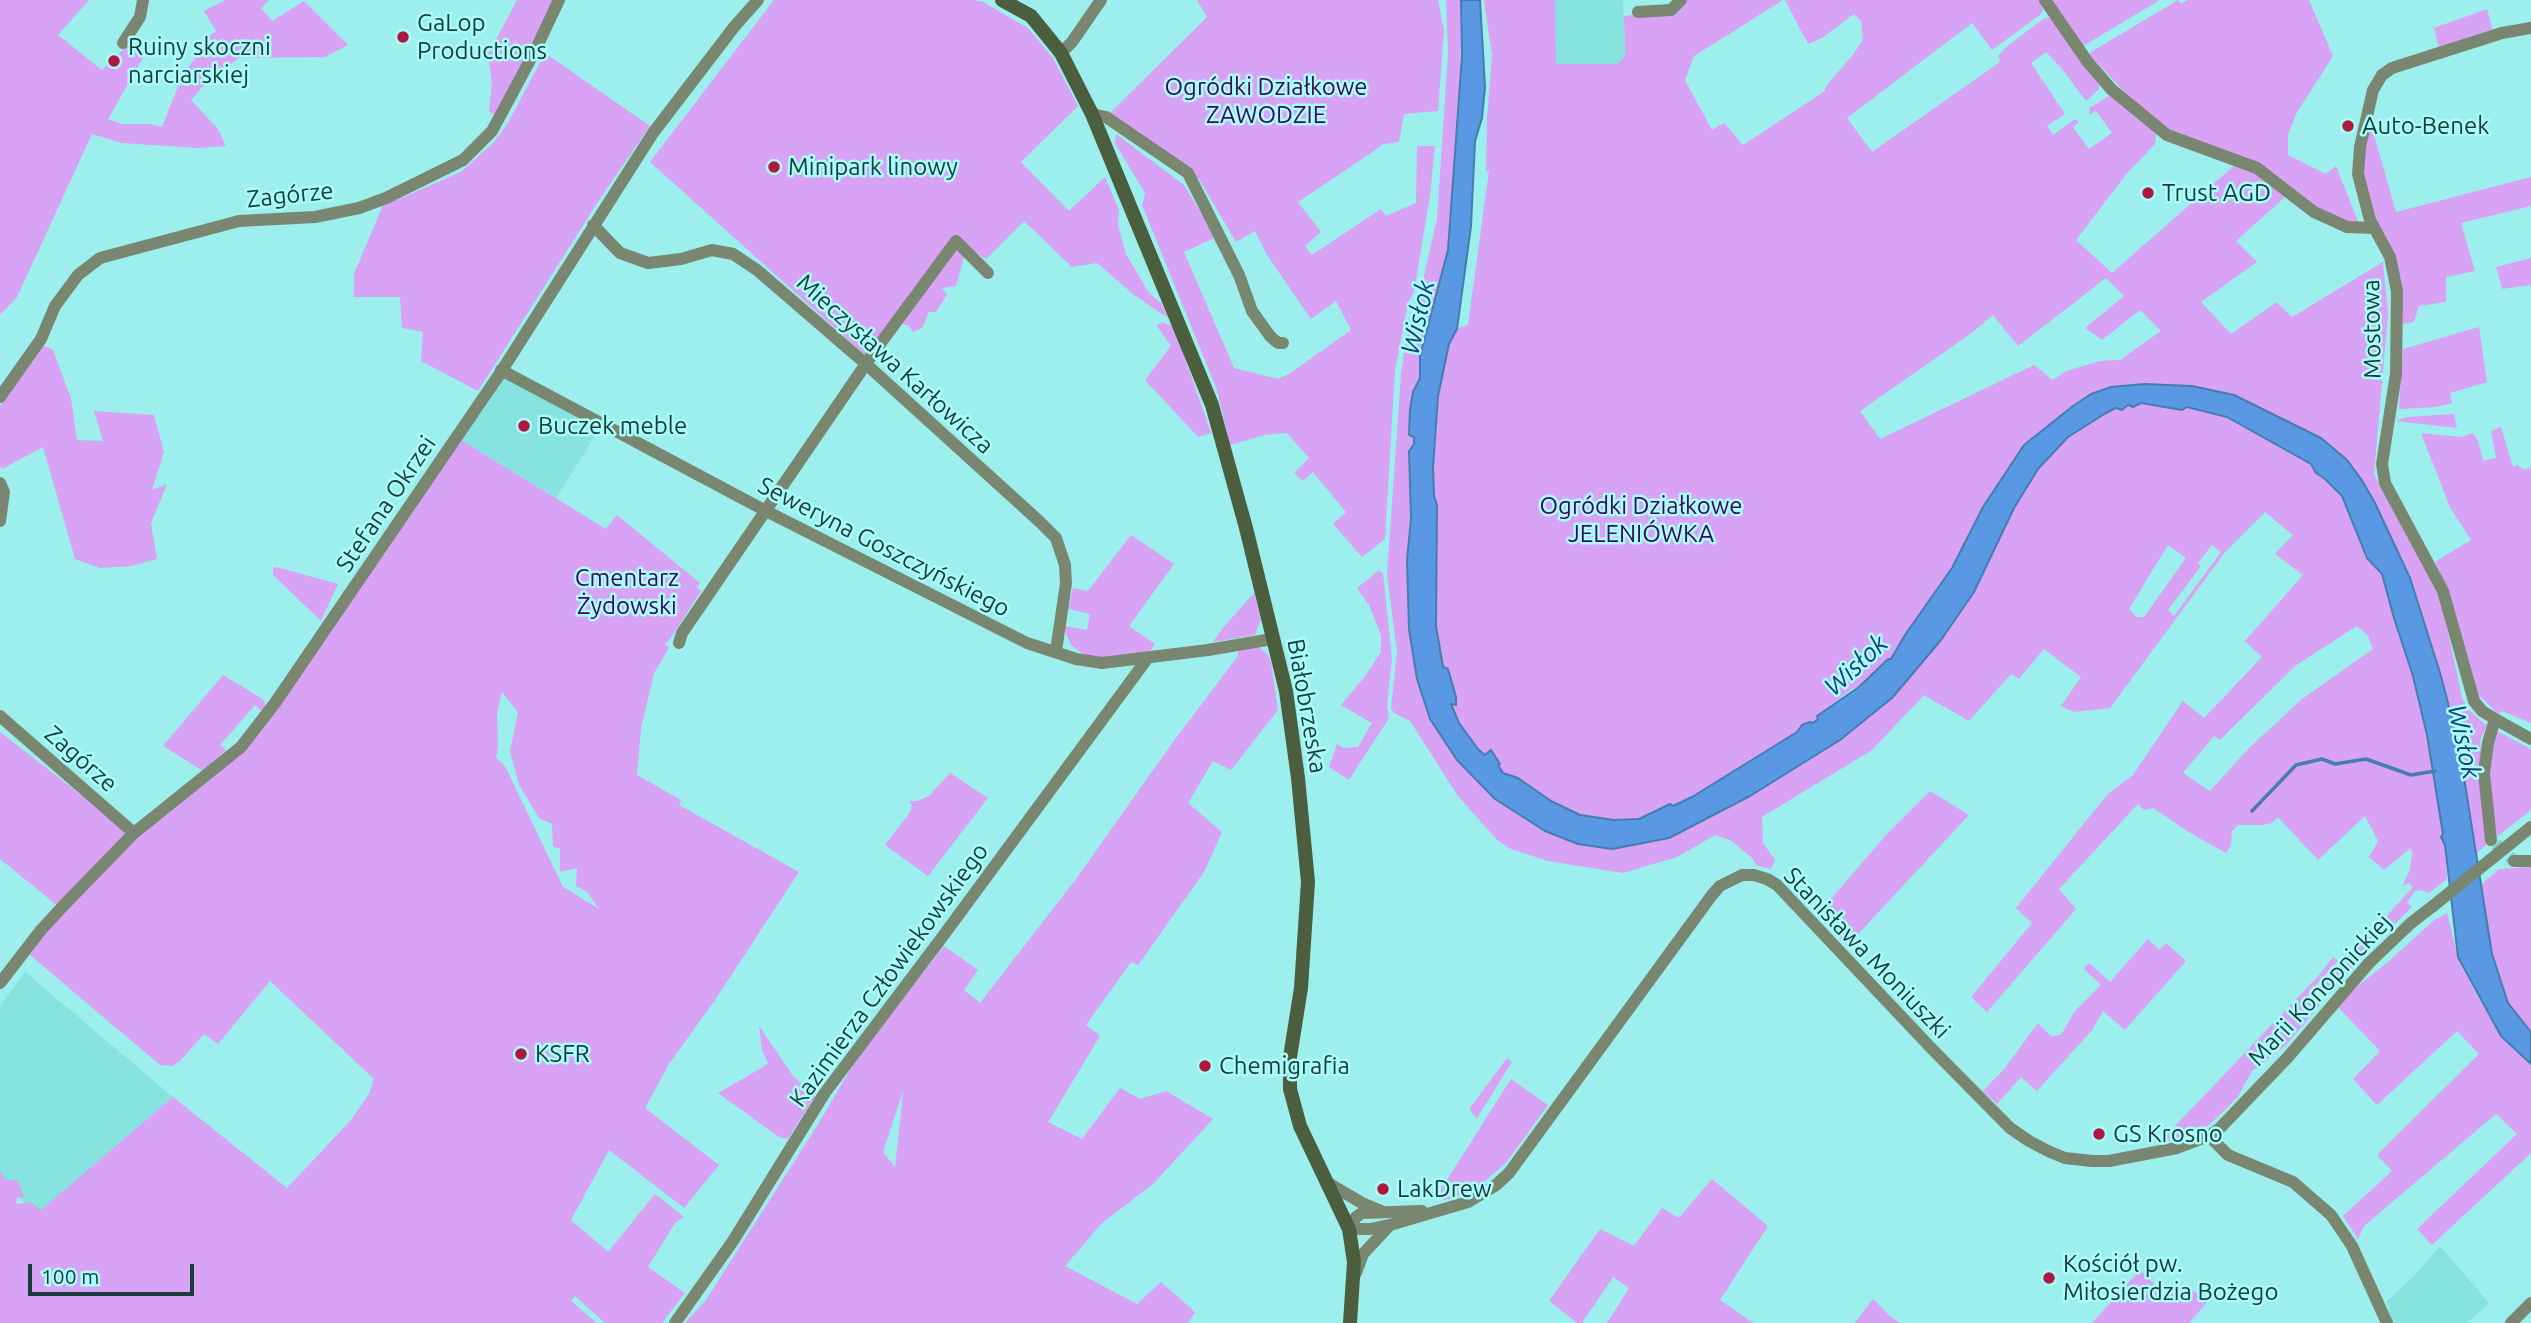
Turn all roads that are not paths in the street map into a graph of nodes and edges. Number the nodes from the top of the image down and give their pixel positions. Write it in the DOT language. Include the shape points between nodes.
graph roads {
  1 [pos="143,0"];
  2 [pos="559,0"];
  3 [pos="1002,0"];
  4 [pos="1101,0"];
  5 [pos="1681,0"];
  6 [pos="2045,0"];
  7 [pos="756,1"];
  8 [pos="1638,12"];
  9 [pos="2531,28"];
  10 [pos="123,43"];
  11 [pos="1061,53"];
  12 [pos="1092,114"];
  13 [pos="593,225"];
  14 [pos="2373,228"];
  15 [pos="988,272"];
  16 [pos="1283,343"];
  17 [pos="866,364"];
  18 [pos="501,370"];
  19 [pos="0,397"];
  20 [pos="0,483"];
  21 [pos="766,512"];
  22 [pos="0,521"];
  23 [pos="1272,639"];
  24 [pos="679,643"];
  25 [pos="1056,651"];
  26 [pos="1147,659"];
  27 [pos="0,716"];
  28 [pos="2495,719"];
  29 [pos="2531,739"];
  30 [pos="2531,827"];
  31 [pos="134,833"];
  32 [pos="2491,840"];
  33 [pos="2514,861"];
  34 [pos="2531,861"];
  35 [pos="0,983"];
  36 [pos="2209,1136"];
  37 [pos="1328,1183"];
  38 [pos="1381,1211"];
  39 [pos="1432,1212"];
  40 [pos="1390,1225"];
  41 [pos="1349,1229"];
  42 [pos="1353,1280"];
  43 [pos="2531,1303"];
  44 [pos="675,1323"];
  45 [pos="1350,1323"];
  46 [pos="2387,1323"];
  47 [pos="2511,1323"];
  1 -- 10 [label="street" via="139,17"];
  2 -- 19 [label="street, Zagórze" via="492,131 463,160 359,208 315,217 239,221 100,258 79,275 55,306 41,339"];
  3 -- 11 [label="street, Białobrzeska" via="1031,16"];
  4 -- 11 [label="street"];
  5 -- 8 [label="street" via="1671,10"];
  6 -- 14 [label="street" via="2110,89 2167,135 2257,168 2314,212 2347,227"];
  7 -- 13 [label="street, Stefana Okrzei" via="653,133"];
  9 -- 14 [label="street, Mostowa" via="2502,33 2382,75 2373,90 2358,174"];
  11 -- 12 [label="street, Białobrzeska"];
  12 -- 16 [label="street" via="1106,117 1188,173 1252,311 1270,336"];
  12 -- 23 [label="street, Białobrzeska" via="1212,405"];
  13 -- 17 [label="street, Mieczysława Karłowicza" via="621,253 648,263 681,260 712,250 733,254"];
  13 -- 18 [label="street, Stefana Okrzei"];
  14 -- 28 [label="street, Mostowa" via="2390,257 2397,291 2396,374 2382,464 2385,482 2443,591 2474,701"];
  15 -- 17 [label="street" via="957,241"];
  17 -- 21 [label="street"];
  17 -- 25 [label="street, Mieczysława Karłowicza" via="1056,538 1066,583"];
  18 -- 21 [label="street, Seweryna Goszczyńskiego"];
  18 -- 31 [label="street, Stefana Okrzei" via="241,747"];
  20 -- 22 [label="street" via="4,492"];
  21 -- 24 [label="street"];
  21 -- 25 [label="street, Seweryna Goszczyńskiego" via="1027,643"];
  23 -- 26 [label="street, Seweryna Goszczyńskiego"];
  23 -- 37 [label="street, Białobrzeska" via="1286,691 1308,888 1290,1089 1300,1126"];
  25 -- 26 [label="street, Seweryna Goszczyńskiego" via="1102,663"];
  26 -- 44 [label="street, Kazimierza Człowiekowskiego" via="824,1094 733,1241"];
  27 -- 31 [label="street, Zagórze"];
  28 -- 29 [label="street, Mostowa"];
  28 -- 32 [label="street" via="2484,773"];
  30 -- 36 [label="street, Marii Konopnickiej, bridge" via="2411,923"];
  31 -- 35 [label="street, Stefana Okrzei" via="41,930"];
  33 -- 34 [label="street"];
  36 -- 39 [label="street, Stanisława Moniuszki" via="2177,1148 2109,1161 2065,1157 2029,1142 1991,1110 1777,885 1742,875 1712,895 1509,1173 1468,1202"];
  36 -- 46 [label="street" via="2219,1148 2293,1182 2331,1215 2352,1246"];
  37 -- 38 [label="street"];
  37 -- 41 [label="street, Białobrzeska"];
  38 -- 39 [label="street"];
  38 -- 41 [label="street" via="1362,1213"];
  39 -- 40 [label="street, Stanisława Moniuszki"];
  40 -- 41 [label="street"];
  40 -- 42 [label="street, Stanisława Moniuszki" via="1363,1254"];
  41 -- 42 [label="street, Białobrzeska"];
  42 -- 45 [label="street, Białobrzeska"];
  43 -- 47 [label="street"];
}
